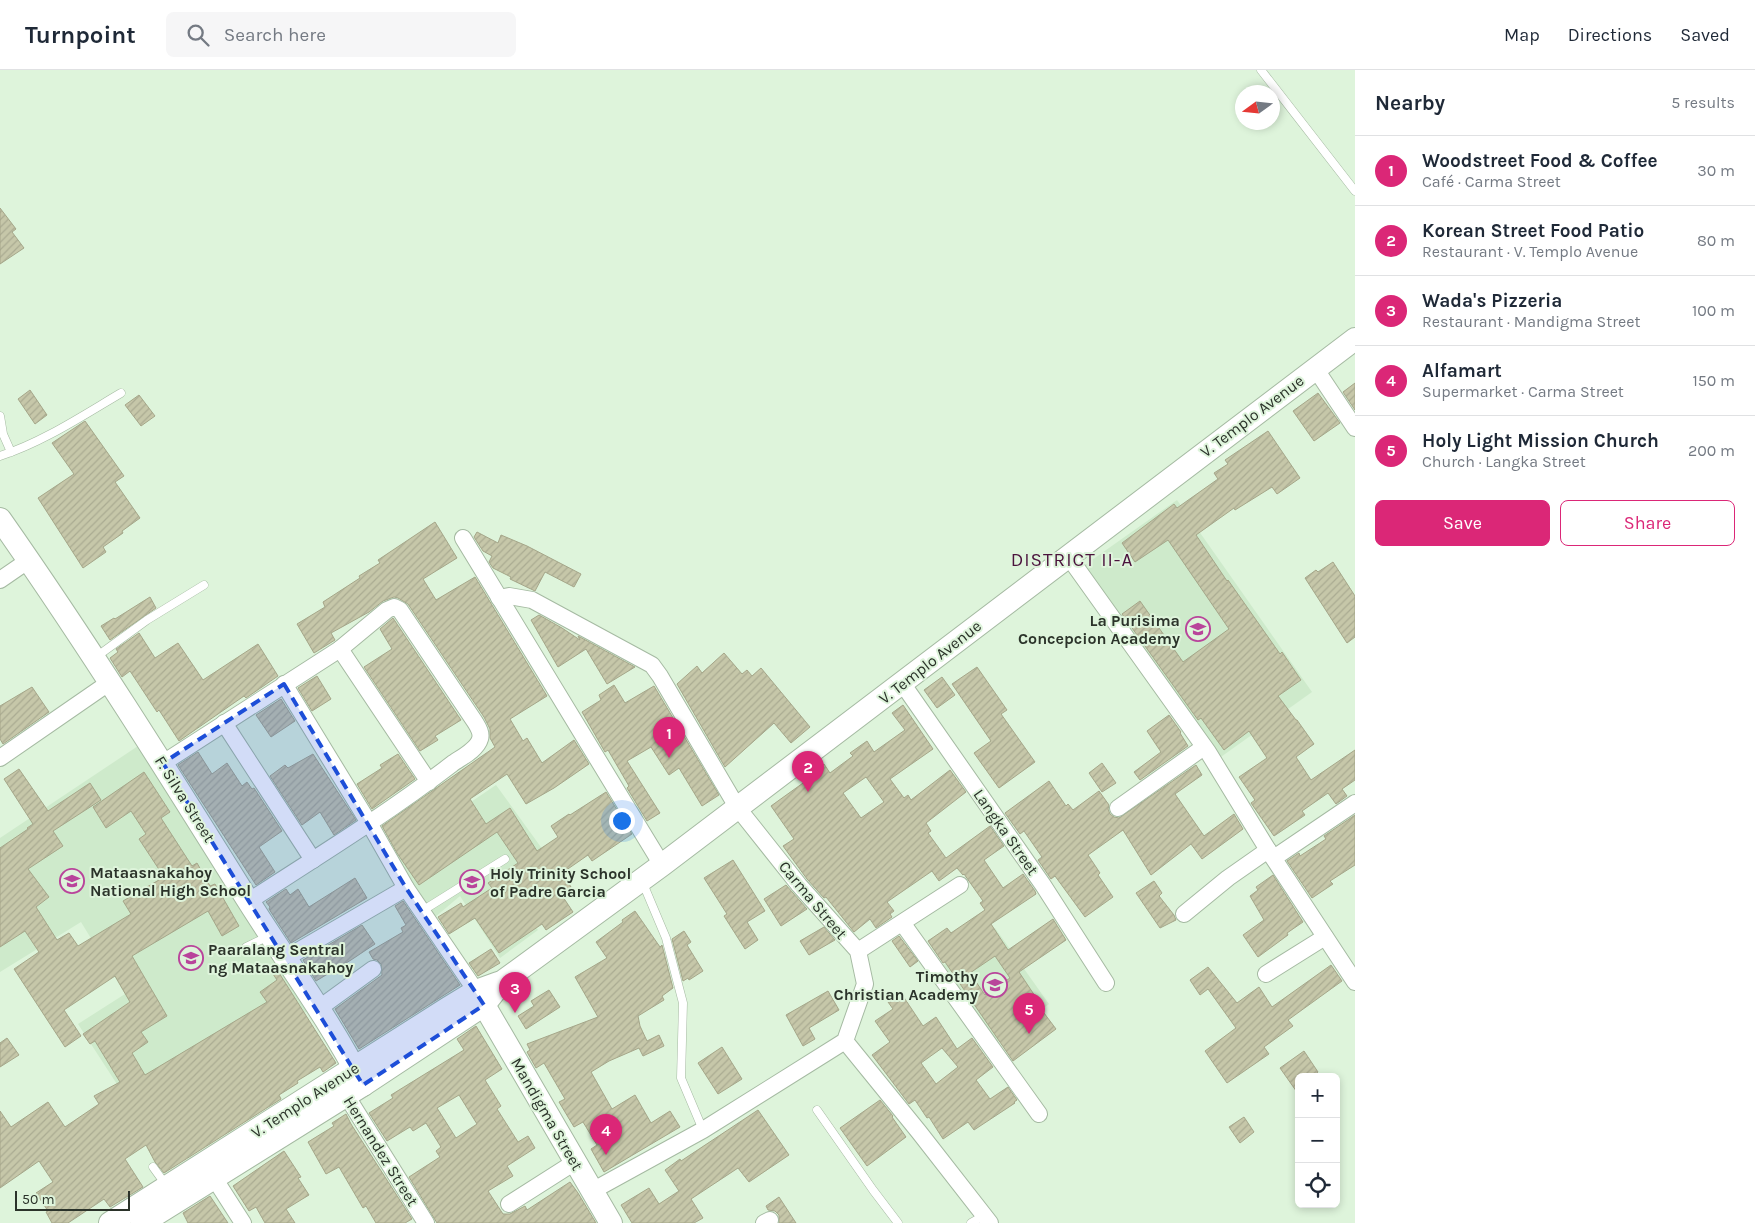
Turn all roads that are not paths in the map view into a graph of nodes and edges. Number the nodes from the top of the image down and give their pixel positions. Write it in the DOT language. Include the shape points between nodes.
graph roads {
  1 [pos="1261,70"];
  2 [pos="1355,191"];
  3 [pos="1355,339"];
  4 [pos="1315,368"];
  5 [pos="121,393"];
  6 [pos="0,416"];
  7 [pos="1355,428"];
  8 [pos="11,452"];
  9 [pos="0,456"];
  10 [pos="0,519"];
  11 [pos="464,538"];
  12 [pos="1068,556"];
  13 [pos="29,560"];
  14 [pos="0,580"];
  15 [pos="204,585"];
  16 [pos="499,598"];
  17 [pos="340,649"];
  18 [pos="94,658"];
  19 [pos="110,682"];
  20 [pos="902,683"];
  21 [pos="284,684"];
  22 [pos="224,723"];
  23 [pos="1204,747"];
  24 [pos="0,758"];
  25 [pos="163,764"];
  26 [pos="429,782"];
  27 [pos="1355,803"];
  28 [pos="737,807"];
  29 [pos="1118,808"];
  30 [pos="369,823"];
  31 [pos="1271,854"];
  32 [pos="505,859"];
  33 [pos="313,860"];
  34 [pos="662,865"];
  35 [pos="642,880"];
  36 [pos="960,885"];
  37 [pos="406,888"];
  38 [pos="249,901"];
  39 [pos="422,911"];
  40 [pos="1184,914"];
  41 [pos="902,924"];
  42 [pos="271,935"];
  43 [pos="1325,937"];
  44 [pos="246,947"];
  45 [pos="858,951"];
  46 [pos="286,958"];
  47 [pos="373,969"];
  48 [pos="1266,974"];
  49 [pos="1355,982"];
  50 [pos="1106,983"];
  51 [pos="480,998"];
  52 [pos="318,1009"];
  53 [pos="845,1041"];
  54 [pos="350,1082"];
  55 [pos="817,1110"];
  56 [pos="1039,1114"];
  57 [pos="703,1130"];
  58 [pos="575,1162"];
  59 [pos="153,1167"];
  60 [pos="210,1171"];
  61 [pos="167,1187"];
  62 [pos="592,1191"];
  63 [pos="508,1204"];
  64 [pos="982,1220"];
  65 [pos="110,1223"];
  66 [pos="142,1223"];
  67 [pos="243,1223"];
  68 [pos="426,1223"];
  69 [pos="612,1223"];
  70 [pos="898,1223"];
  1 -- 2 [label="lane"];
  3 -- 4 [label="main road, V. Templo Avenue"];
  4 -- 7 [label="street"];
  4 -- 12 [label="main road, V. Templo Avenue"];
  5 -- 8 [label="lane" via="62,428"];
  6 -- 8 [label="lane"];
  8 -- 9 [label="lane"];
  10 -- 13 [label="main road, F. Silva Street"];
  11 -- 16 [label="street"];
  12 -- 20 [label="main road, V. Templo Avenue"];
  12 -- 23 [label="street"];
  13 -- 14 [label="street"];
  13 -- 18 [label="main road, F. Silva Street"];
  15 -- 18 [label="lane"];
  16 -- 28 [label="street, Carma Street" via="509,596 532,600 652,665"];
  16 -- 34 [label="street"];
  17 -- 21 [label="street"];
  17 -- 26 [label="street"];
  17 -- 26 [label="street" via="390,608 398,608 412,628 481,733 476,746"];
  18 -- 19 [label="main road, F. Silva Street"];
  19 -- 24 [label="street"];
  19 -- 25 [label="main road, F. Silva Street"];
  20 -- 28 [label="main road, V. Templo Avenue"];
  20 -- 50 [label="street, Langka Street"];
  21 -- 22 [label="street"];
  21 -- 30 [label="street"];
  22 -- 25 [label="street"];
  22 -- 33 [label="street"];
  23 -- 29 [label="street"];
  23 -- 31 [label="street"];
  25 -- 38 [label="main road, F. Silva Street"];
  26 -- 30 [label="street"];
  27 -- 31 [label="street"];
  28 -- 34 [label="main road, V. Templo Avenue"];
  28 -- 45 [label="street, Carma Street" via="799,885"];
  30 -- 33 [label="street"];
  30 -- 37 [label="street"];
  31 -- 40 [label="street" via="1228,878"];
  31 -- 43 [label="street"];
  32 -- 39 [label="lane"];
  33 -- 38 [label="street"];
  34 -- 35 [label="main road, V. Templo Avenue"];
  35 -- 51 [label="main road, V. Templo Avenue"];
  35 -- 57 [label="lane" via="666,938 683,1003 681,1078"];
  36 -- 41 [label="street"];
  37 -- 39 [label="street"];
  37 -- 46 [label="street"];
  38 -- 42 [label="main road, F. Silva Street"];
  39 -- 51 [label="street"];
  41 -- 45 [label="street"];
  41 -- 56 [label="street"];
  42 -- 44 [label="lane"];
  42 -- 46 [label="main road, F. Silva Street"];
  43 -- 48 [label="street"];
  43 -- 49 [label="street"];
  45 -- 53 [label="street, Carma Street" via="865,984"];
  46 -- 52 [label="main road, F. Silva Street"];
  47 -- 52 [label="street"];
  51 -- 54 [label="main road, V. Templo Avenue"];
  51 -- 58 [label="main road, Mandigma Street"];
  52 -- 54 [label="main road, F. Silva Street"];
  53 -- 57 [label="street"];
  53 -- 64 [label="street" via="920,1132"];
  54 -- 60 [label="main road, V. Templo Avenue"];
  54 -- 68 [label="street, Hernandez Street"];
  55 -- 70 [label="lane"];
  57 -- 62 [label="street"];
  58 -- 62 [label="main road, Mandigma Street"];
  58 -- 63 [label="street"];
  59 -- 61 [label="lane"];
  60 -- 61 [label="main road, V. Templo Avenue"];
  60 -- 66 [label="main road, V. Templo Avenue"];
  60 -- 67 [label="street"];
  61 -- 65 [label="main road, V. Templo Avenue"];
  62 -- 69 [label="main road, Mandigma Street"];
}
